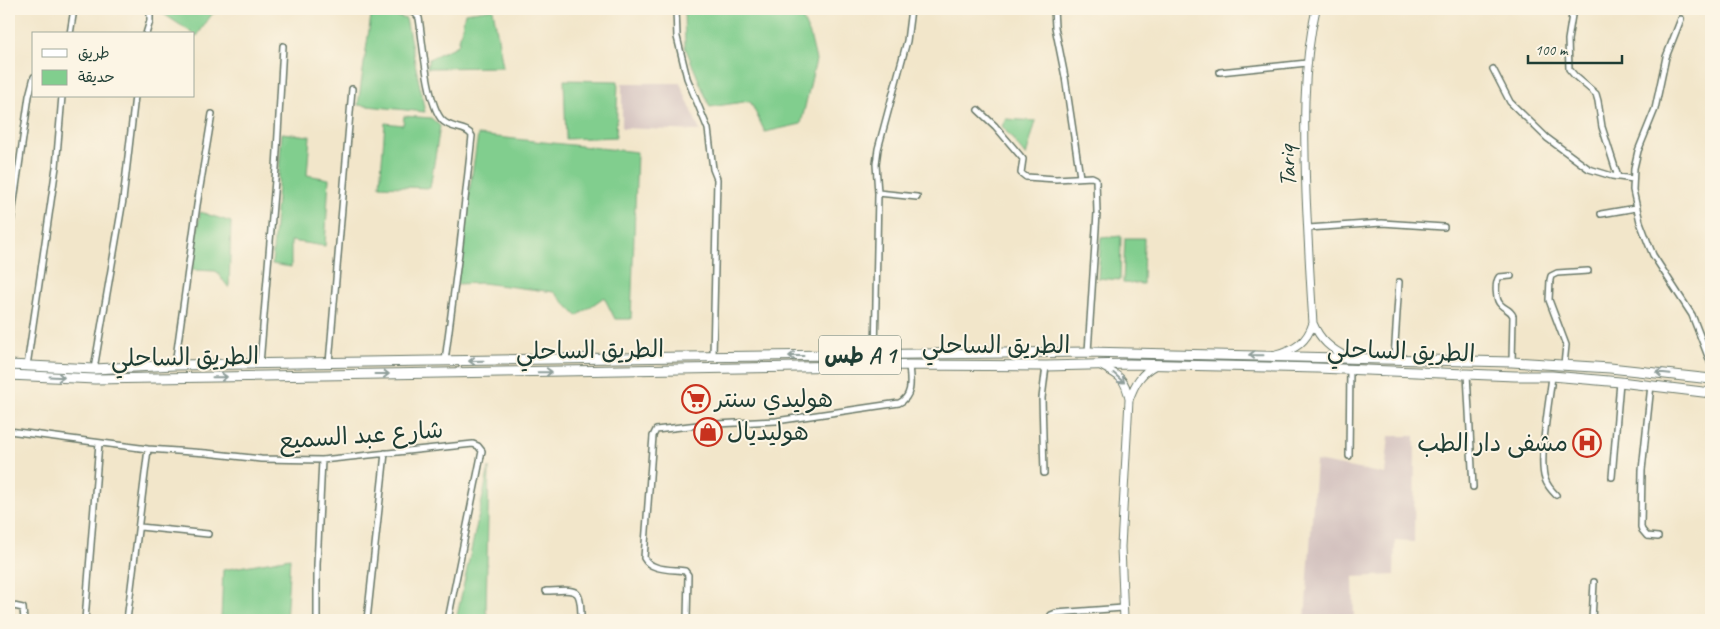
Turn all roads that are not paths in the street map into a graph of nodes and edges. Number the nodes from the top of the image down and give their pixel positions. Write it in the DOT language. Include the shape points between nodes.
graph roads {
  1 [pos="74,9"];
  2 [pos="150,9"];
  3 [pos="401,9"];
  4 [pos="676,9"];
  5 [pos="911,9"];
  6 [pos="1054,9"];
  7 [pos="1316,9"];
  8 [pos="1574,9"];
  9 [pos="1681,18"];
  10 [pos="70,32"];
  11 [pos="147,32"];
  12 [pos="283,46"];
  13 [pos="1307,63"];
  14 [pos="1493,69"];
  15 [pos="1220,72"];
  16 [pos="32,85"];
  17 [pos="352,89"];
  18 [pos="62,98"];
  19 [pos="135,98"];
  20 [pos="978,110"];
  21 [pos="212,114"];
  22 [pos="1618,176"];
  23 [pos="1080,177"];
  24 [pos="1633,179"];
  25 [pos="878,193"];
  26 [pos="917,197"];
  27 [pos="1636,208"];
  28 [pos="1601,214"];
  29 [pos="1444,227"];
  30 [pos="1308,228"];
  31 [pos="9,236"];
  32 [pos="1588,271"];
  33 [pos="1511,276"];
  34 [pos="1399,282"];
  35 [pos="1314,323"];
  36 [pos="1088,352"];
  37 [pos="875,355"];
  38 [pos="1274,355"];
  39 [pos="713,356"];
  40 [pos="1348,357"];
  41 [pos="1394,359"];
  42 [pos="445,362"];
  43 [pos="1512,362"];
  44 [pos="329,363"];
  45 [pos="9,364"];
  46 [pos="260,364"];
  47 [pos="1157,364"];
  48 [pos="1711,364"];
  49 [pos="175,365"];
  50 [pos="909,365"];
  51 [pos="1098,365"];
  52 [pos="1564,365"];
  53 [pos="27,366"];
  54 [pos="1046,366"];
  55 [pos="94,368"];
  56 [pos="1350,369"];
  57 [pos="1467,374"];
  58 [pos="9,375"];
  59 [pos="1552,376"];
  60 [pos="1711,379"];
  61 [pos="1620,382"];
  62 [pos="1651,385"];
  63 [pos="1711,392"];
  64 [pos="1129,400"];
  65 [pos="9,431"];
  66 [pos="99,443"];
  67 [pos="148,449"];
  68 [pos="385,453"];
  69 [pos="1349,456"];
  70 [pos="322,460"];
  71 [pos="1044,473"];
  72 [pos="1612,477"];
  73 [pos="1473,487"];
  74 [pos="1556,495"];
  75 [pos="140,527"];
  76 [pos="208,534"];
  77 [pos="1658,537"];
  78 [pos="1594,582"];
  79 [pos="546,591"];
  80 [pos="9,606"];
  81 [pos="1123,608"];
  82 [pos="24,620"];
  83 [pos="85,620"];
  84 [pos="127,620"];
  85 [pos="317,620"];
  86 [pos="367,620"];
  87 [pos="448,620"];
  88 [pos="581,620"];
  89 [pos="687,620"];
  90 [pos="1049,620"];
  91 [pos="1124,620"];
  92 [pos="1592,620"];
  1 -- 10 [label="street"];
  2 -- 11 [label="street"];
  3 -- 42 [label="street" via="415,13 419,18 431,99 438,114 447,124 467,130 472,136"];
  4 -- 39 [label="street" via="677,37 687,78 708,129 717,179"];
  5 -- 25 [label="street" via="907,41 878,149"];
  6 -- 23 [label="street"];
  7 -- 13 [label="main road, Tariq"];
  8 -- 22 [label="street" via="1568,40 1569,69 1596,94 1602,127"];
  9 -- 24 [label="street" via="1666,57 1655,109 1638,151"];
  12 -- 46 [label="street" via="276,178"];
  13 -- 15 [label="street"];
  13 -- 30 [label="main road, Tariq" via="1304,139"];
  14 -- 22 [label="street" via="1510,102 1547,138 1589,169"];
  16 -- 31 [label="street"];
  17 -- 44 [label="street"];
  18 -- 53 [label="street" via="56,167"];
  19 -- 55 [label="street" via="123,200"];
  20 -- 23 [label="street" via="1023,159 1023,175 1039,179"];
  21 -- 49 [label="street"];
  22 -- 24 [label="street"];
  23 -- 36 [label="street" via="1094,177 1096,182"];
  24 -- 27 [label="street"];
  25 -- 26 [label="street"];
  25 -- 37 [label="street"];
  27 -- 28 [label="street"];
  27 -- 48 [label="street" via="1653,254 1692,315"];
  29 -- 30 [label="street" via="1382,223"];
  30 -- 35 [label="main road, Tariq"];
  32 -- 52 [label="street" via="1551,276 1549,300 1566,345"];
  33 -- 43 [label="street" via="1499,277 1496,282 1498,301 1512,316"];
  34 -- 41 [label="street"];
  35 -- 38 [label="main road" via="1302,342 1290,351"];
  35 -- 40 [label="main road" via="1326,344"];
  36 -- 37 [label="highway, الطريق الساحلي / طس A 1"];
  38 -- 36 [label="highway, الطريق الساحلي / طس A 1, one-way"];
  37 -- 39 [label="highway, الطريق الساحلي / طس A 1, one-way"];
  38 -- 40 [label="highway, الطريق الساحلي / طس A 1"];
  39 -- 42 [label="highway, الطريق الساحلي / طس A 1, one-way"];
  40 -- 41 [label="highway, الطريق الساحلي / طس A 1"];
  41 -- 43 [label="highway, الطريق الساحلي / طس A 1"];
  42 -- 44 [label="highway, الطريق الساحلي / طس A 1"];
  43 -- 52 [label="highway, الطريق الساحلي / طس A 1"];
  44 -- 46 [label="highway, الطريق الساحلي / طس A 1"];
  45 -- 53 [label="highway, الطريق الساحلي / طس A 1"];
  46 -- 49 [label="highway, الطريق الساحلي / طس A 1"];
  47 -- 51 [label="highway, الطريق الساحلي / طس A 1"];
  47 -- 56 [label="highway, الطريق الساحلي / طس A 1"];
  47 -- 64 [label="main road" via="1138,379"];
  49 -- 55 [label="highway, الطريق الساحلي / طس A 1"];
  50 -- 54 [label="highway, الطريق الساحلي / طس A 1"];
  58 -- 50 [label="highway, الطريق الساحلي / طس A 1, one-way" via="94,379"];
  50 -- 89 [label="street" via="910,393 899,403 776,420 656,430 644,558 652,566 685,571 688,575"];
  51 -- 54 [label="highway, الطريق الساحلي / طس A 1"];
  51 -- 64 [label="main road, one-way" via="1121,377"];
  60 -- 52 [label="highway, الطريق الساحلي / طس A 1, one-way"];
  53 -- 55 [label="highway, الطريق الساحلي / طس A 1"];
  54 -- 71 [label="street" via="1042,398"];
  56 -- 57 [label="highway, الطريق الساحلي / طس A 1"];
  56 -- 69 [label="street"];
  57 -- 59 [label="highway, الطريق الساحلي / طس A 1"];
  57 -- 73 [label="street"];
  59 -- 61 [label="highway, الطريق الساحلي / طس A 1"];
  59 -- 74 [label="street" via="1543,469 1544,478"];
  61 -- 62 [label="highway, الطريق الساحلي / طس A 1"];
  61 -- 72 [label="street"];
  62 -- 63 [label="highway, الطريق الساحلي / طس A 1"];
  62 -- 77 [label="street" via="1642,470 1641,527 1646,536"];
  64 -- 81 [label="main road" via="1121,547"];
  65 -- 66 [label="street, شارع عبد السميع"];
  66 -- 67 [label="street, شارع عبد السميع"];
  66 -- 83 [label="street"];
  67 -- 70 [label="street, شارع عبد السميع" via="261,459"];
  67 -- 75 [label="street"];
  68 -- 70 [label="street, شارع عبد السميع"];
  68 -- 86 [label="street"];
  68 -- 87 [label="street, شارع عبد السميع" via="473,444 482,451"];
  70 -- 85 [label="street"];
  75 -- 76 [label="street"];
  75 -- 84 [label="street"];
  78 -- 92 [label="street"];
  79 -- 88 [label="street" via="571,590 579,594"];
  80 -- 82 [label="street" via="23,608"];
  81 -- 90 [label="street" via="1056,613"];
  81 -- 91 [label="main road"];
}
